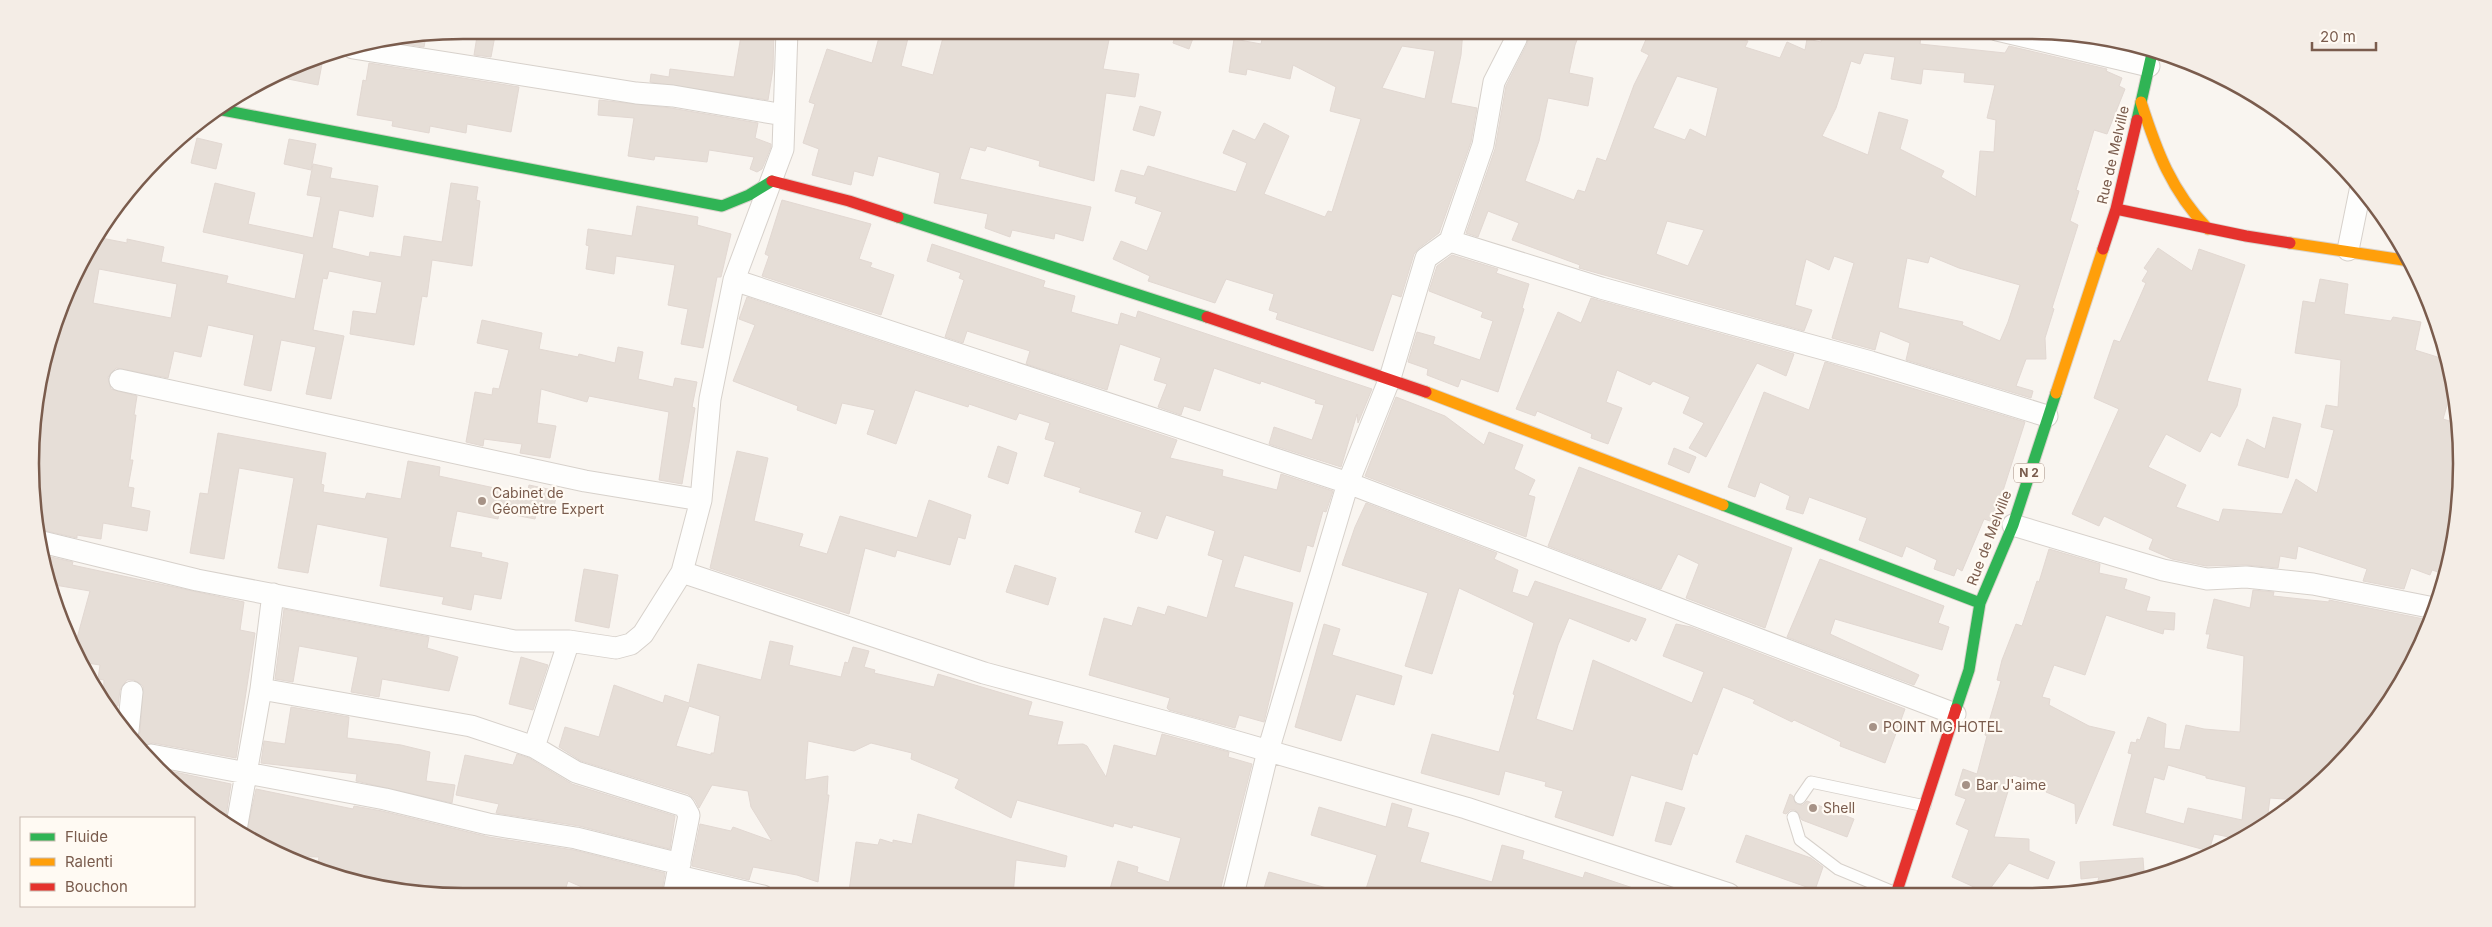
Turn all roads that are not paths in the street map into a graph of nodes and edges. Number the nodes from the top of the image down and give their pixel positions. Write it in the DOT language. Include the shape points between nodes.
graph roads {
  1 [pos="787,39"];
  2 [pos="1516,39"];
  3 [pos="2051,40"];
  4 [pos="367,50"];
  5 [pos="2151,58"];
  6 [pos="2141,102"];
  7 [pos="227,111"];
  8 [pos="784,115"];
  9 [pos="772,181"];
  10 [pos="2359,197"];
  11 [pos="2116,209"];
  12 [pos="2208,229"];
  13 [pos="1450,241"];
  14 [pos="2348,250"];
  15 [pos="2400,259"];
  16 [pos="734,280"];
  17 [pos="1390,378"];
  18 [pos="120,380"];
  19 [pos="2048,416"];
  20 [pos="1348,483"];
  21 [pos="701,500"];
  22 [pos="2013,525"];
  23 [pos="46,543"];
  24 [pos="682,572"];
  25 [pos="273,594"];
  26 [pos="1980,603"];
  27 [pos="2428,607"];
  28 [pos="569,641"];
  29 [pos="261,689"];
  30 [pos="132,692"];
  31 [pos="1955,714"];
  32 [pos="129,724"];
  33 [pos="534,746"];
  34 [pos="1268,751"];
  35 [pos="155,756"];
  36 [pos="245,772"];
  37 [pos="1800,798"];
  38 [pos="1925,806"];
  39 [pos="1793,817"];
  40 [pos="237,823"];
  41 [pos="679,870"];
  42 [pos="675,888"];
  43 [pos="737,888"];
  44 [pos="1235,888"];
  45 [pos="1711,888"];
  46 [pos="1886,888"];
  47 [pos="1900,888"];
  1 -- 8 [label="street"];
  2 -- 13 [label="street" via="1494,82 1484,145"];
  3 -- 5 [label="street"];
  4 -- 8 [label="street"];
  5 -- 6 [label="street, Rue de Melville / N 2"];
  6 -- 11 [label="street, Rue de Melville / N 2"];
  6 -- 12 [label="street" via="2158,158 2189,211"];
  7 -- 9 [label="street" via="722,206"];
  8 -- 9 [label="street" via="783,149"];
  9 -- 16 [label="street"];
  9 -- 17 [label="street" via="849,201"];
  10 -- 14 [label="street"];
  11 -- 12 [label="street"];
  11 -- 19 [label="street, Rue de Melville / N 2"];
  12 -- 14 [label="street"];
  13 -- 17 [label="street" via="1426,258"];
  13 -- 19 [label="street" via="1601,288 1871,362"];
  14 -- 15 [label="street"];
  16 -- 20 [label="street"];
  16 -- 21 [label="street" via="710,399"];
  17 -- 20 [label="street"];
  17 -- 26 [label="street"];
  18 -- 21 [label="street" via="585,481"];
  19 -- 22 [label="street, Rue de Melville / N 2"];
  20 -- 31 [label="street"];
  20 -- 34 [label="street"];
  21 -- 24 [label="street"];
  22 -- 26 [label="street, Rue de Melville / N 2"];
  22 -- 27 [label="street" via="2172,572 2207,579 2246,577 2313,584"];
  23 -- 25 [label="street" via="197,580"];
  24 -- 28 [label="street" via="643,634 631,644 616,648"];
  24 -- 34 [label="street" via="984,672"];
  25 -- 28 [label="street" via="516,641"];
  25 -- 29 [label="street"];
  26 -- 31 [label="street, Rue de Melville / N 2" via="1969,670"];
  28 -- 33 [label="street"];
  29 -- 33 [label="street" via="471,726"];
  29 -- 36 [label="street"];
  30 -- 32 [label="street"];
  31 -- 38 [label="street, Rue de Melville / N 2"];
  33 -- 41 [label="street" via="576,772 684,806 689,815"];
  34 -- 44 [label="street"];
  34 -- 45 [label="street" via="1466,808"];
  35 -- 36 [label="street"];
  36 -- 40 [label="street"];
  36 -- 41 [label="street" via="385,799 488,824 576,838"];
  37 -- 38 [label="lane" via="1811,782"];
  38 -- 47 [label="street, Rue de Melville / N 2"];
  39 -- 46 [label="lane" via="1800,840 1838,869"];
  41 -- 42 [label="street"];
  41 -- 43 [label="street"];
}
